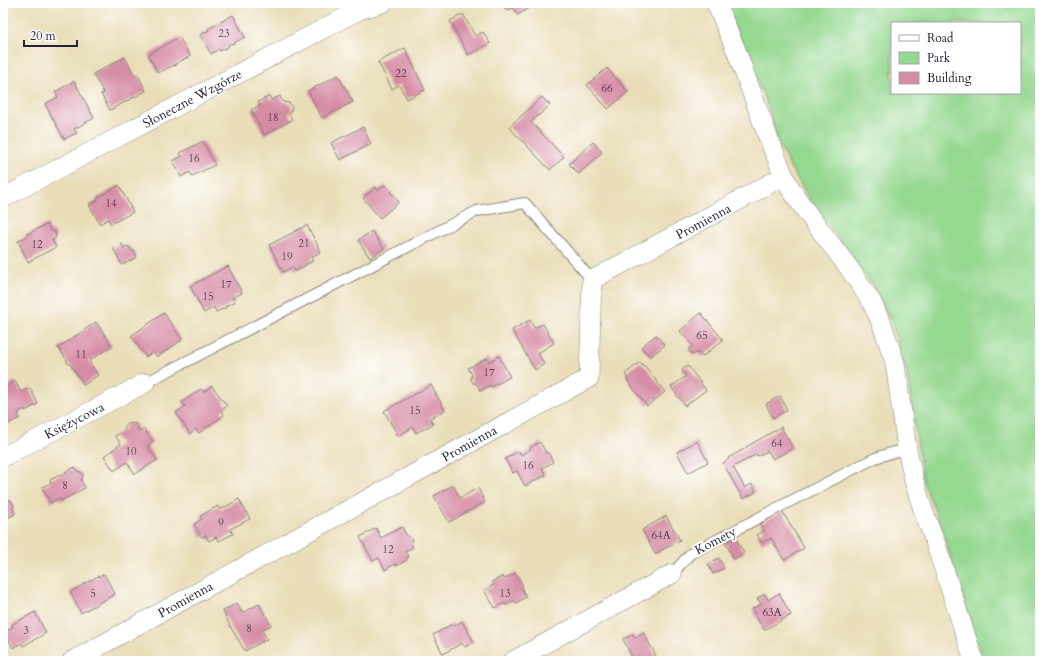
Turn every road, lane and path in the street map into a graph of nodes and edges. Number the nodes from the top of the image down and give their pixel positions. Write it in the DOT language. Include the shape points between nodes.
graph roads {
  1 [pos="383,3"];
  2 [pos="716,3"];
  3 [pos="784,176"];
  4 [pos="3,198"];
  5 [pos="592,280"];
  6 [pos="145,383"];
  7 [pos="907,449"];
  8 [pos="3,457"];
  9 [pos="672,574"];
  10 [pos="72,661"];
  11 [pos="513,661"];
  12 [pos="974,661"];
  1 -- 4 [label="street, Słoneczne Wzgórze" via="359,10"];
  2 -- 3 [label="street"];
  3 -- 5 [label="street, Promienna"];
  3 -- 7 [label="street" via="804,210 872,301 895,363"];
  5 -- 6 [label="lane" via="525,204 477,211"];
  5 -- 10 [label="street, Promienna" via="589,378"];
  6 -- 8 [label="street, Księżycowa"];
  7 -- 9 [label="lane, Komety" via="875,458 690,554"];
  7 -- 12 [label="street" via="923,510"];
  9 -- 11 [label="street, Komety"];
}
